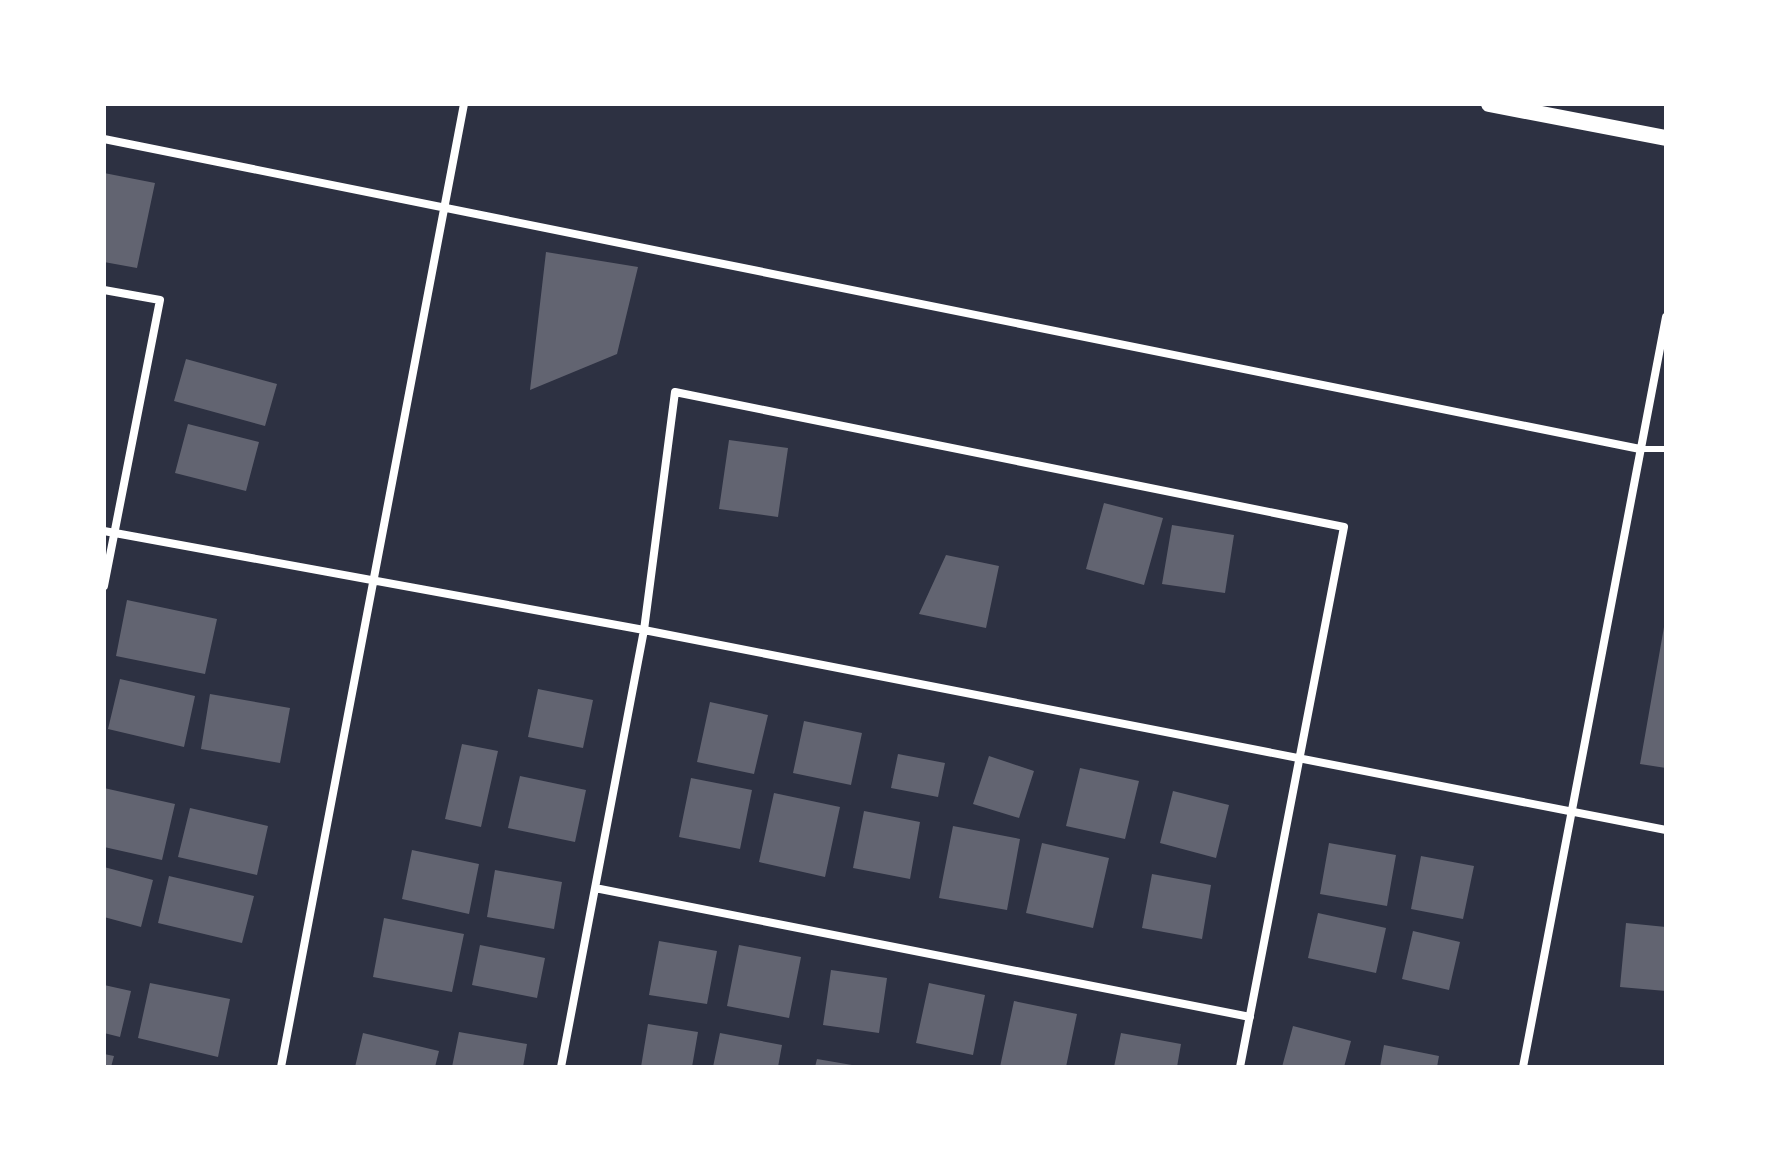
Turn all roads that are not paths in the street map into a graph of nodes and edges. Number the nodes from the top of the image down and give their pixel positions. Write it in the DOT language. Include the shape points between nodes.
graph roads {
  1 [pos="464,104"];
  2 [pos="1489,104"];
  3 [pos="1666,138"];
  4 [pos="104,139"];
  5 [pos="444,208"];
  6 [pos="104,290"];
  7 [pos="1666,317"];
  8 [pos="1640,449"];
  9 [pos="1666,449"];
  10 [pos="104,531"];
  11 [pos="115,533"];
  12 [pos="373,580"];
  13 [pos="104,586"];
  14 [pos="644,630"];
  15 [pos="1302,757"];
  16 [pos="1572,811"];
  17 [pos="1666,830"];
  18 [pos="595,888"];
  19 [pos="1250,1017"];
  20 [pos="281,1067"];
  21 [pos="561,1067"];
  22 [pos="1240,1067"];
  23 [pos="1523,1067"];
  1 -- 5 [label="street"];
  2 -- 3 [label="main road"];
  4 -- 5 [label="street"];
  5 -- 8 [label="street"];
  5 -- 12 [label="street"];
  6 -- 11 [label="street" via="160,300"];
  7 -- 8 [label="street"];
  8 -- 9 [label="lane"];
  8 -- 16 [label="street"];
  10 -- 11 [label="street"];
  11 -- 12 [label="street"];
  11 -- 13 [label="street"];
  12 -- 14 [label="street"];
  12 -- 20 [label="street"];
  14 -- 15 [label="street"];
  14 -- 15 [label="street" via="675,392 1344,527"];
  14 -- 18 [label="street"];
  15 -- 16 [label="street"];
  15 -- 19 [label="street"];
  16 -- 17 [label="street"];
  16 -- 23 [label="street"];
  18 -- 19 [label="street"];
  18 -- 21 [label="street"];
  19 -- 22 [label="street"];
}
